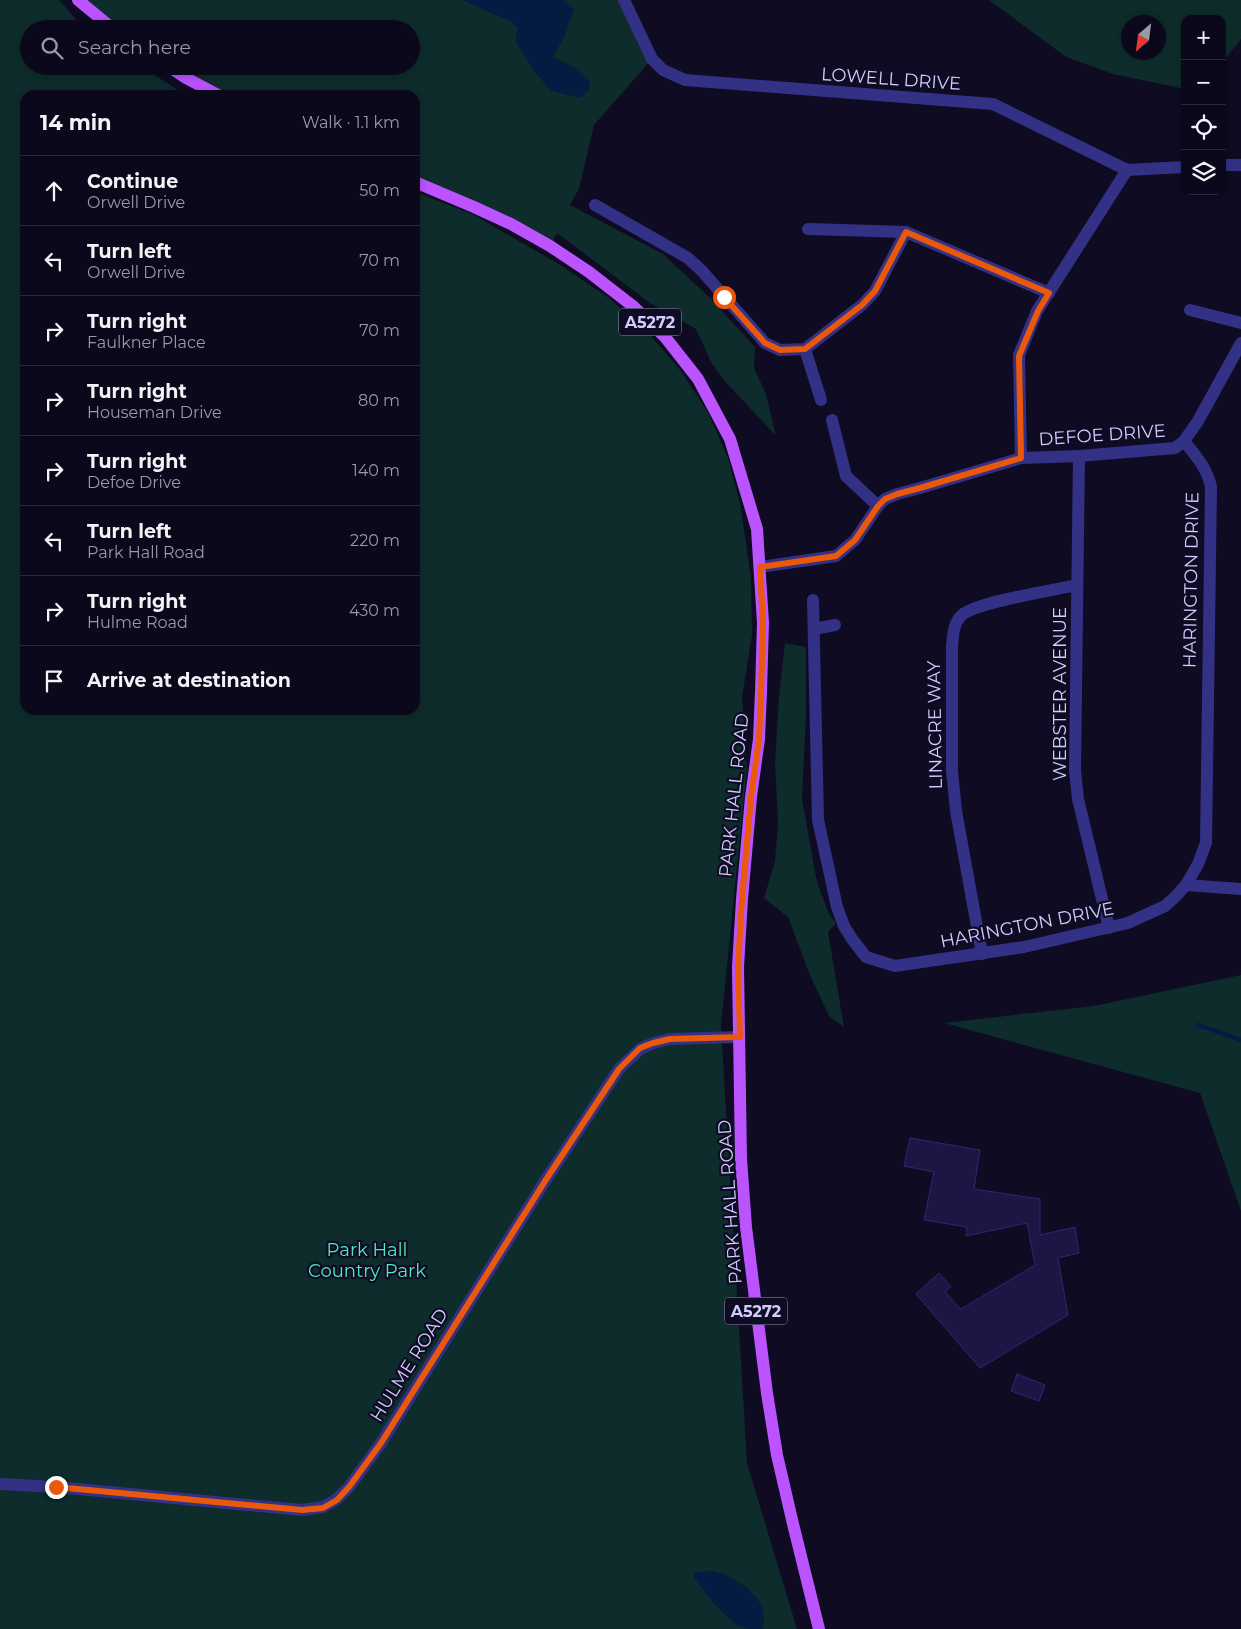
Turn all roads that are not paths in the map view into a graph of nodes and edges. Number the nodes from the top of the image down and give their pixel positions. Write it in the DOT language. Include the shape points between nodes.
graph roads {
  1 [pos="78,0"];
  2 [pos="624,0"];
  3 [pos="102,20"];
  4 [pos="182,75"];
  5 [pos="209,90"];
  6 [pos="1226,165"];
  7 [pos="1241,165"];
  8 [pos="1181,167"];
  9 [pos="1127,170"];
  10 [pos="420,184"];
  11 [pos="595,205"];
  12 [pos="808,229"];
  13 [pos="906,232"];
  14 [pos="1049,293"];
  15 [pos="1190,310"];
  16 [pos="1241,323"];
  17 [pos="1241,343"];
  18 [pos="805,349"];
  19 [pos="821,400"];
  20 [pos="832,420"];
  21 [pos="1184,441"];
  22 [pos="1079,456"];
  23 [pos="1021,458"];
  24 [pos="878,506"];
  25 [pos="760,567"];
  26 [pos="1077,585"];
  27 [pos="813,600"];
  28 [pos="835,625"];
  29 [pos="814,629"];
  30 [pos="1186,884"];
  31 [pos="1241,888"];
  32 [pos="1109,928"];
  33 [pos="982,954"];
  34 [pos="740,1037"];
  35 [pos="0,1484"];
  36 [pos="819,1629"];
  1 -- 3 [label="main road"];
  2 -- 9 [label="street, LOWELL DRIVE" via="652,59 662,70 685,80 993,104"];
  4 -- 5 [label="main road"];
  6 -- 7 [label="street"];
  8 -- 9 [label="street, LOWELL DRIVE"];
  9 -- 14 [label="street"];
  10 -- 25 [label="main road, PARK HALL ROAD / A5272" via="504,221 550,246 634,307 665,336 698,379 730,439 757,529"];
  11 -- 18 [label="street" via="688,258 765,343 780,350"];
  12 -- 13 [label="street"];
  13 -- 14 [label="street"];
  13 -- 18 [label="street" via="875,291"];
  14 -- 23 [label="street" via="1019,356"];
  15 -- 16 [label="street"];
  17 -- 21 [label="street, DEFOE DRIVE" via="1198,422"];
  18 -- 19 [label="street"];
  20 -- 24 [label="street" via="846,476"];
  21 -- 22 [label="street, DEFOE DRIVE" via="1175,448 1162,450"];
  21 -- 30 [label="street, HARINGTON DRIVE" via="1208,474 1211,487 1206,843"];
  22 -- 23 [label="street, DEFOE DRIVE"];
  22 -- 26 [label="street, WEBSTER AVENUE"];
  23 -- 24 [label="street, DEFOE DRIVE" via="897,494"];
  24 -- 25 [label="street, DEFOE DRIVE" via="855,540 836,556"];
  25 -- 34 [label="main road, PARK HALL ROAD / A5272" via="763,623 761,700 742,899 738,967"];
  26 -- 32 [label="street, WEBSTER AVENUE" via="1075,770 1078,799"];
  26 -- 33 [label="street, LINACRE WAY" via="1001,600 969,610 962,614 954,629 952,771"];
  27 -- 29 [label="street, HARINGTON DRIVE"];
  28 -- 29 [label="street"];
  29 -- 33 [label="street, HARINGTON DRIVE" via="818,820 844,926 866,957 895,966"];
  30 -- 31 [label="street"];
  30 -- 32 [label="street, HARINGTON DRIVE" via="1165,906"];
  32 -- 33 [label="street, HARINGTON DRIVE"];
  34 -- 35 [label="street, HULME ROAD" via="670,1039 653,1043 640,1048 619,1069 381,1443 337,1500 323,1508 302,1510"];
  34 -- 36 [label="main road, PARK HALL ROAD / A5272" via="741,1159 762,1360 778,1455"];
}
